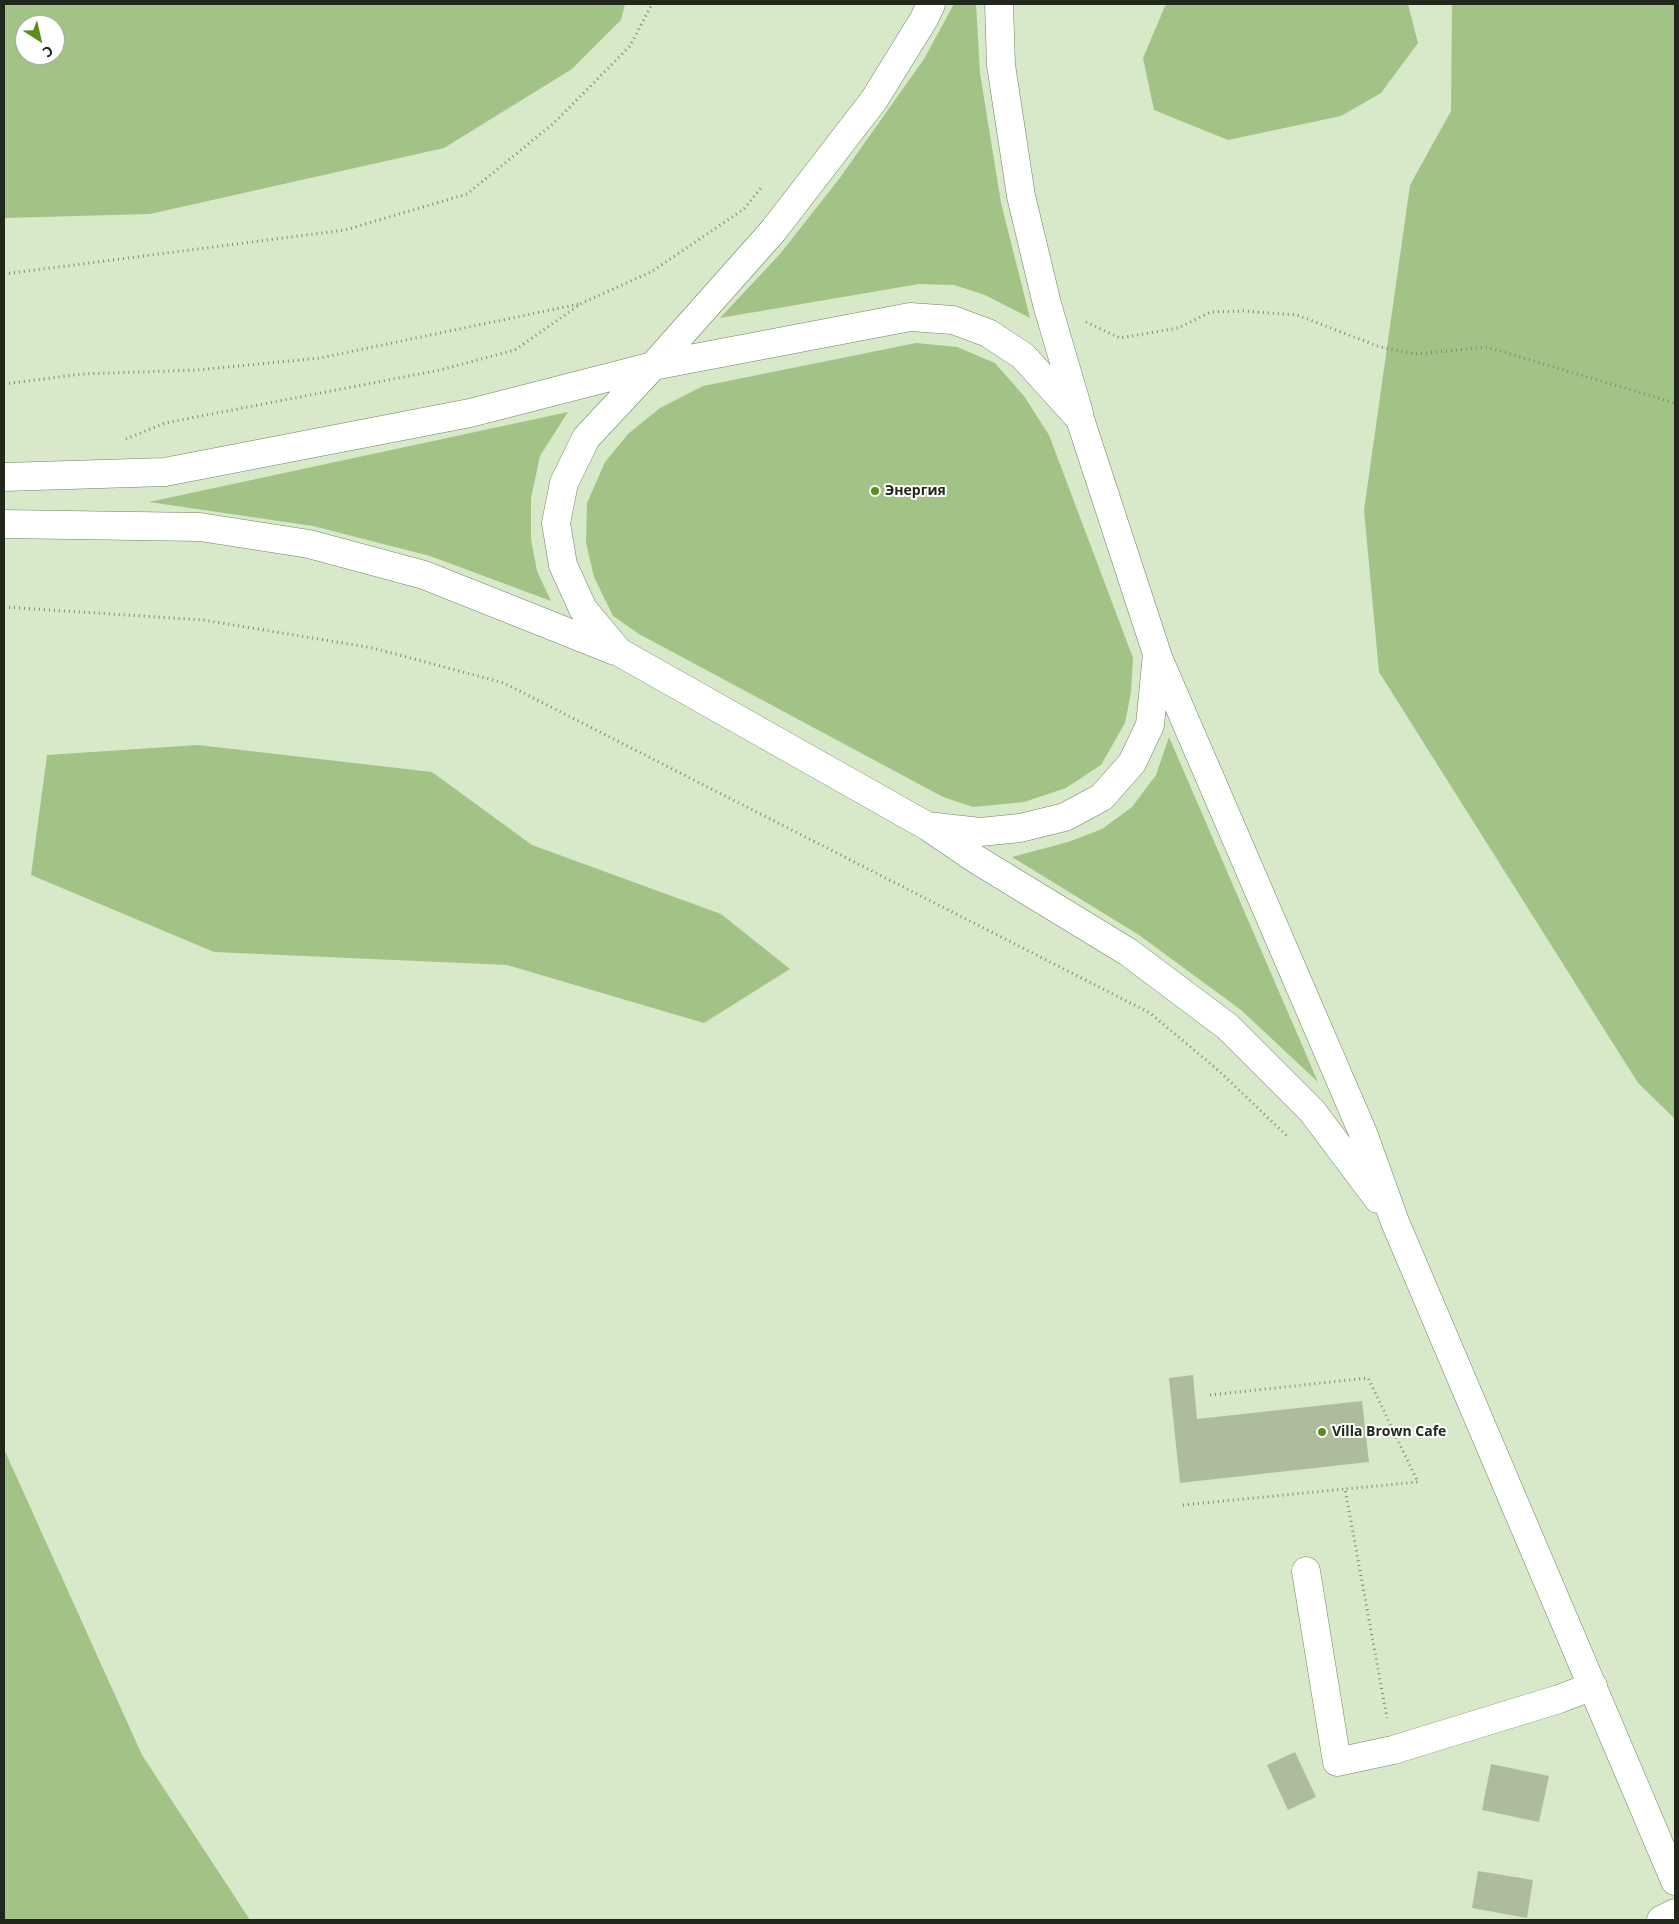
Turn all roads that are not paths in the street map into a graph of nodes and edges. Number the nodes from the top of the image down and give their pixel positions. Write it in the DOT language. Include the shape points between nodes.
graph roads {
  1 [pos="931,4"];
  2 [pos="999,4"];
  3 [pos="653,366"];
  4 [pos="1080,419"];
  5 [pos="4,477"];
  6 [pos="4,524"];
  7 [pos="619,652"];
  8 [pos="1157,654"];
  9 [pos="926,826"];
  10 [pos="1395,1222"];
  11 [pos="1306,1571"];
  12 [pos="1593,1686"];
  13 [pos="1675,1881"];
  14 [pos="1675,1912"];
  15 [pos="1661,1920"];
  1 -- 3 [label="street" via="874,100 773,230"];
  2 -- 4 [label="street" via="1000,65 1021,196"];
  3 -- 4 [label="street" via="910,317 953,320 988,333 1023,356"];
  3 -- 5 [label="street" via="470,413 165,472"];
  3 -- 7 [label="street" via="586,438 564,483 556,523 563,565 583,609"];
  4 -- 8 [label="street"];
  6 -- 7 [label="street" via="200,527 309,544 424,575"];
  7 -- 9 [label="street"];
  8 -- 9 [label="street" via="1150,724 1132,764 1102,797 1065,817 1020,828 980,832"];
  8 -- 10 [label="street" via="1363,1133"];
  9 -- 10 [label="street" via="1128,952 1228,1027 1312,1111"];
  10 -- 12 [label="street"];
  11 -- 12 [label="street" via="1337,1762 1394,1750 1559,1700"];
  12 -- 13 [label="street"];
  14 -- 15 [label="street"];
}
